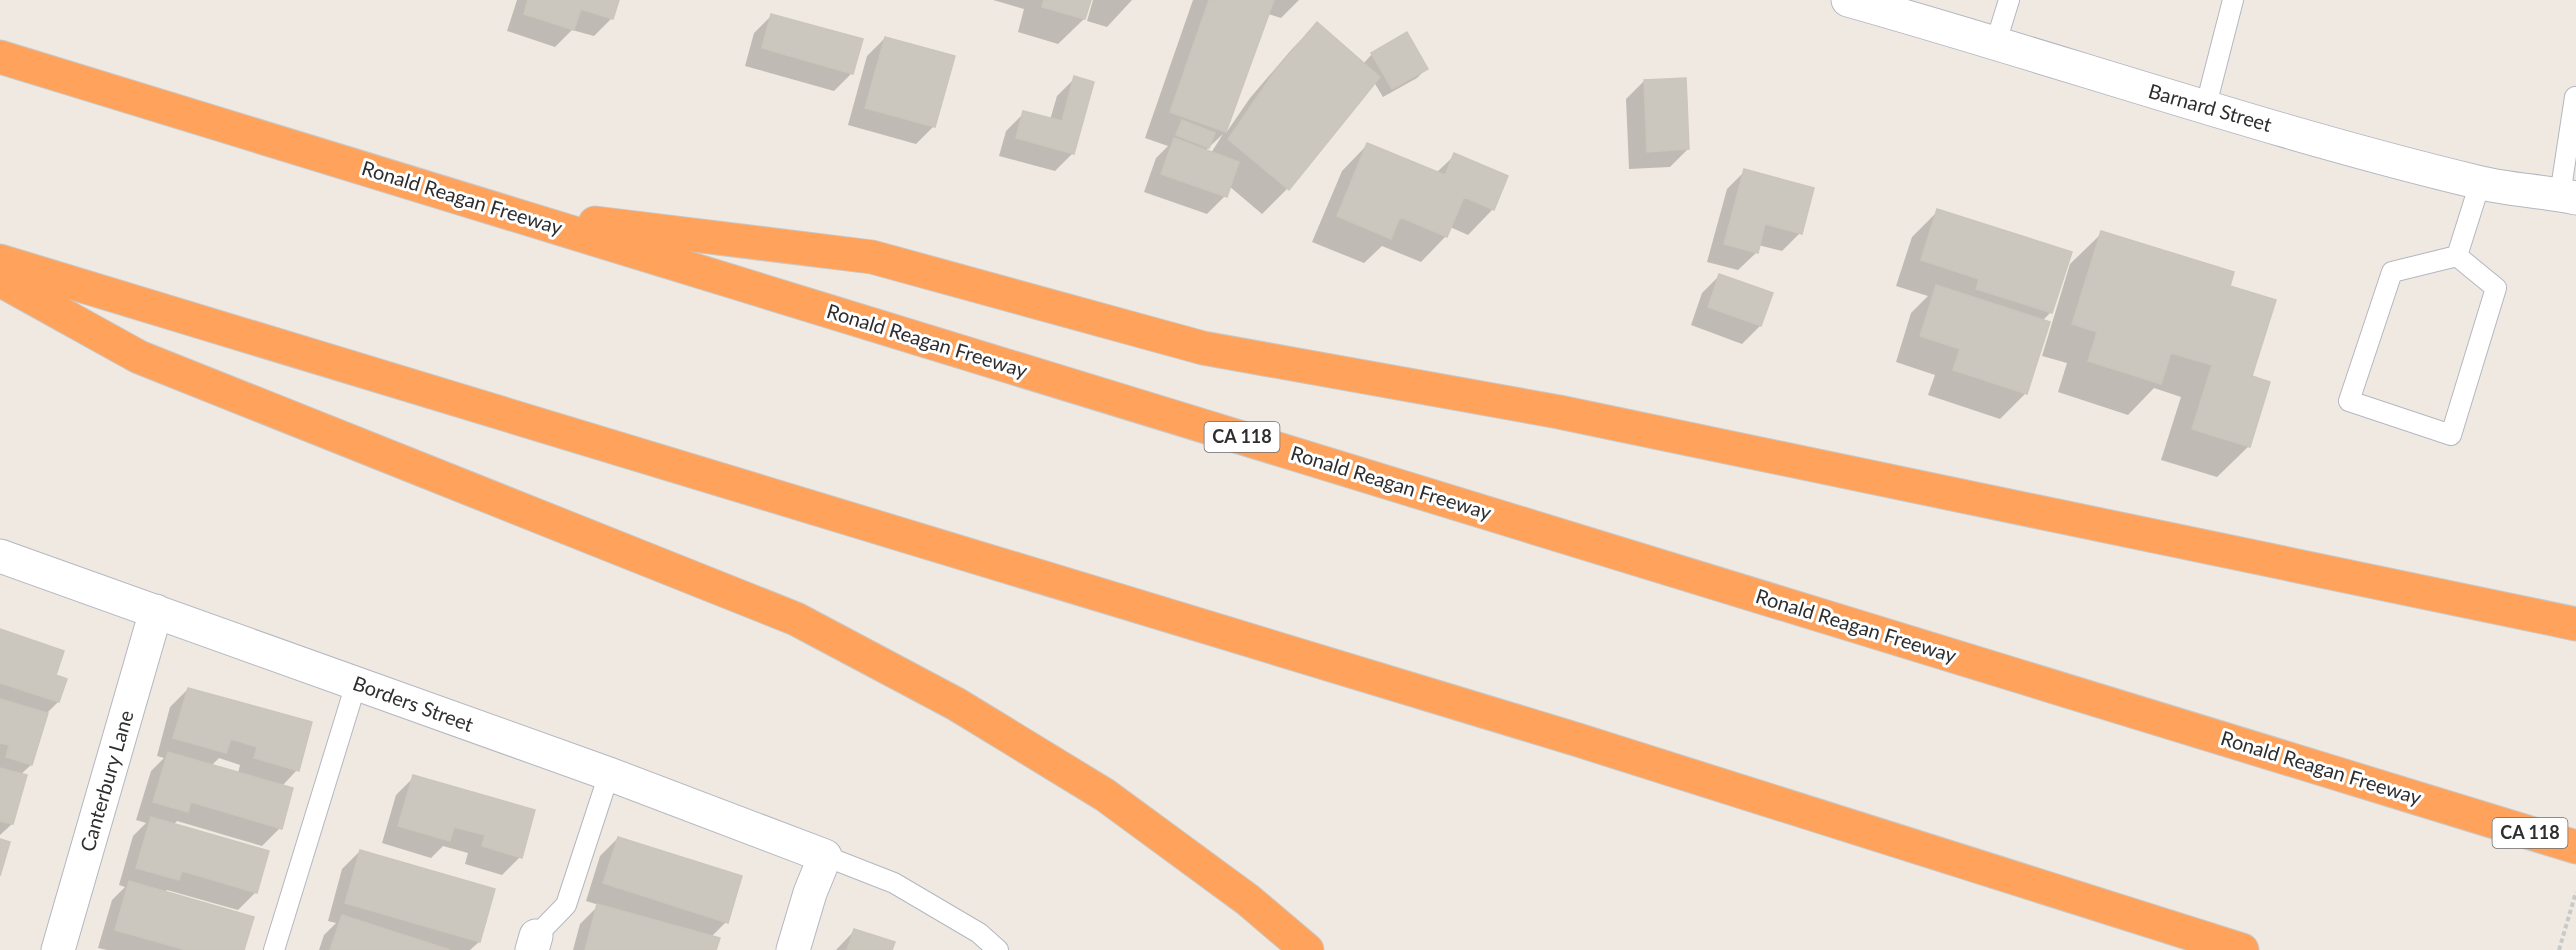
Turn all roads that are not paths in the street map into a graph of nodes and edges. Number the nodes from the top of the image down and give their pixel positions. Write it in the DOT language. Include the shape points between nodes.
graph roads {
  1 [pos="1848,0"];
  2 [pos="2009,0"];
  3 [pos="2233,0"];
  4 [pos="1996,42"];
  5 [pos="0,57"];
  6 [pos="2575,97"];
  7 [pos="2205,109"];
  8 [pos="2480,183"];
  9 [pos="2568,196"];
  10 [pos="508,213"];
  11 [pos="2457,256"];
  12 [pos="0,261"];
  13 [pos="0,280"];
  14 [pos="0,556"];
  15 [pos="156,611"];
  16 [pos="2576,624"];
  17 [pos="356,684"];
  18 [pos="609,774"];
  19 [pos="2484,818"];
  20 [pos="2576,832"];
  21 [pos="2576,847"];
  22 [pos="825,856"];
  23 [pos="534,943"];
  24 [pos="58,950"];
  25 [pos="274,950"];
  26 [pos="794,950"];
  27 [pos="998,950"];
  28 [pos="1307,950"];
  29 [pos="2242,950"];
  1 -- 4 [label="street, Barnard Street"];
  2 -- 4 [label="lane"];
  3 -- 7 [label="lane"];
  4 -- 7 [label="street, Barnard Street"];
  5 -- 10 [label="highway, Ronald Reagan Freeway / CA 118"];
  6 -- 9 [label="lane"];
  7 -- 8 [label="street, Barnard Street"];
  8 -- 9 [label="street, Barnard Street"];
  8 -- 11 [label="lane"];
  10 -- 16 [label="highway" via="873,257 1203,348 1559,412"];
  10 -- 19 [label="highway, Ronald Reagan Freeway / CA 118"];
  11 -- 11 [label="lane" via="2391,272 2349,400 2451,435 2496,288"];
  12 -- 29 [label="highway" via="1575,739"];
  13 -- 28 [label="highway" via="139,357 796,619 956,704 1106,795 1248,900"];
  14 -- 15 [label="street, Borders Street"];
  15 -- 17 [label="street, Borders Street"];
  15 -- 24 [label="street, Canterbury Lane"];
  17 -- 18 [label="street, Borders Street"];
  17 -- 25 [label="lane"];
  18 -- 22 [label="street, Borders Street"];
  18 -- 23 [label="lane" via="566,905"];
  19 -- 20 [label="highway"];
  19 -- 21 [label="highway, Ronald Reagan Freeway / CA 118"];
  22 -- 26 [label="street"];
  22 -- 27 [label="lane" via="894,883 979,933"];
}
